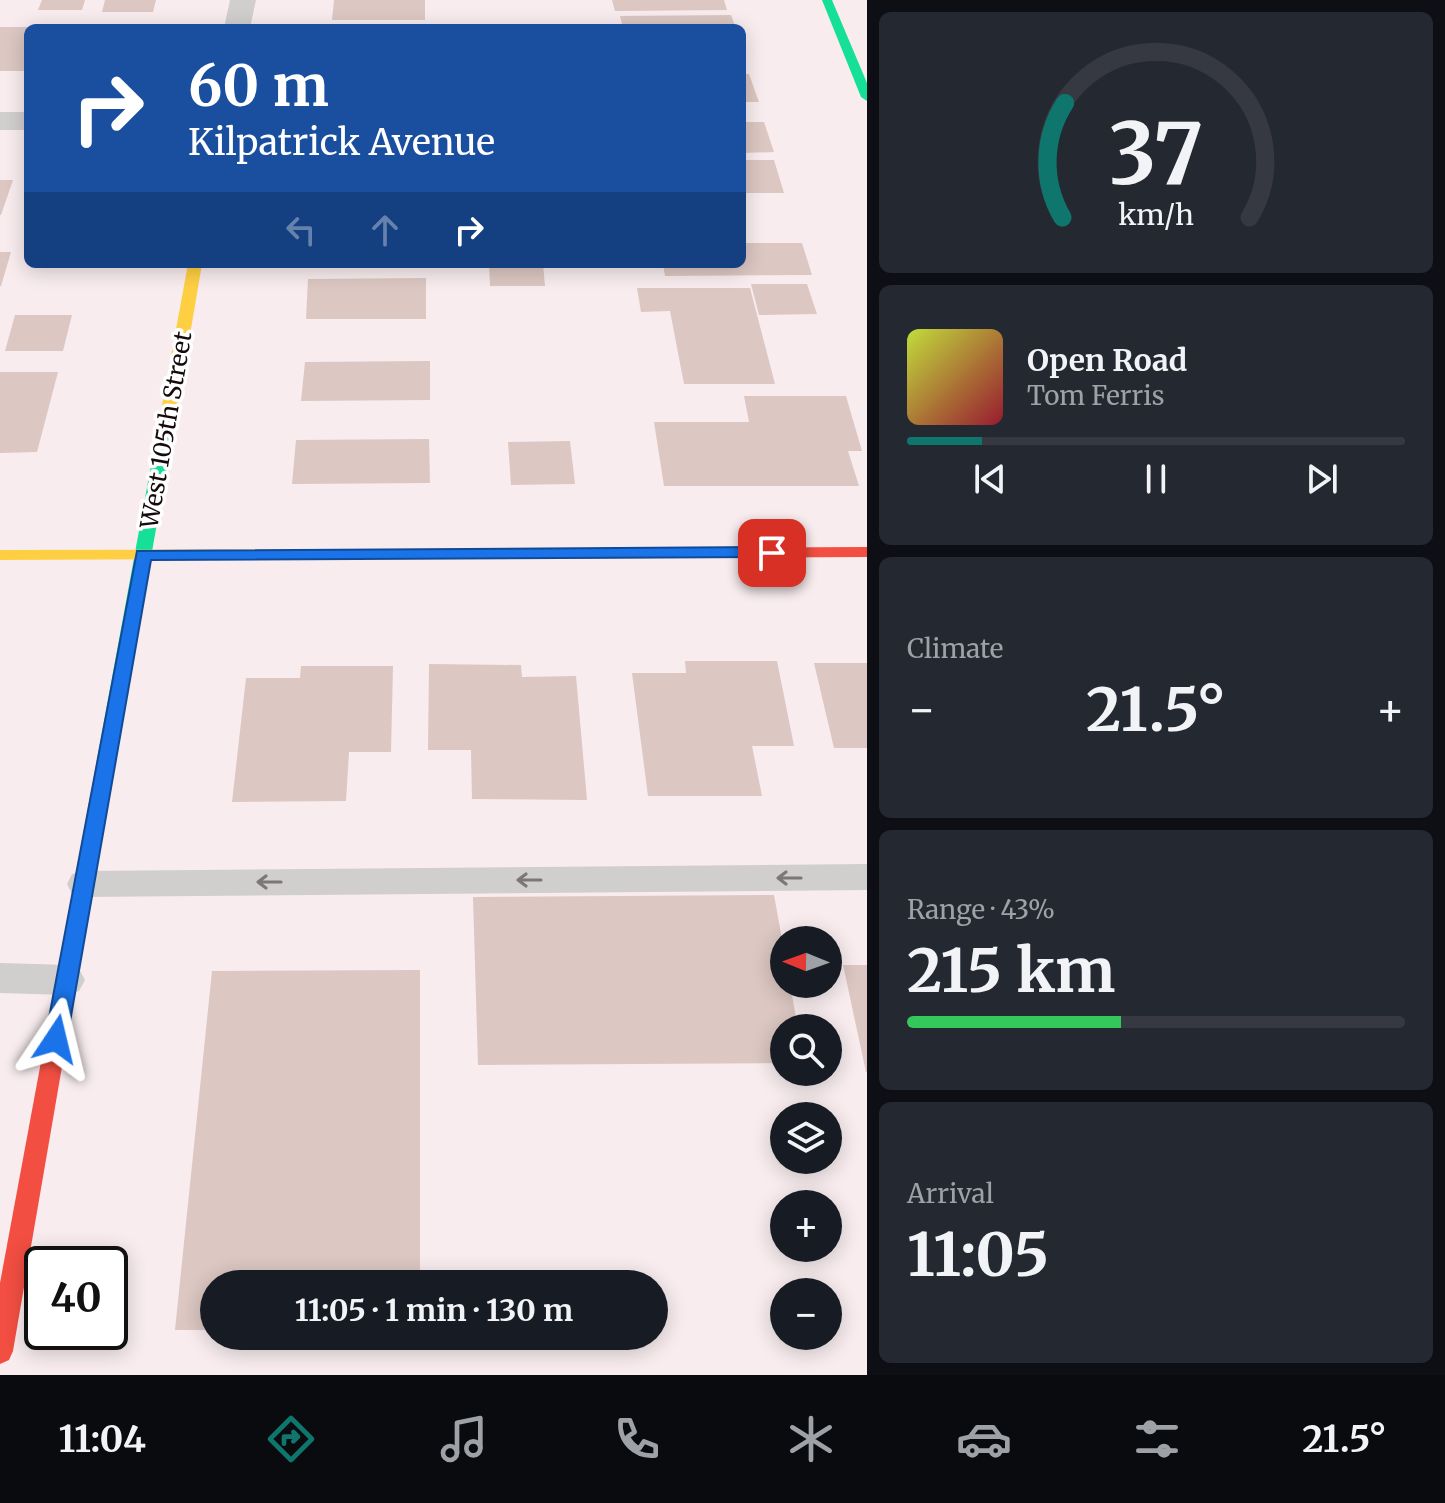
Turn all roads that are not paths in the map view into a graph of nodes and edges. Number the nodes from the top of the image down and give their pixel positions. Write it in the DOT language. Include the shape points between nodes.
graph roads {
  1 [pos="243,0"];
  2 [pos="827,0"];
  3 [pos="238,24"];
  4 [pos="867,97"];
  5 [pos="0,121"];
  6 [pos="24,121"];
  7 [pos="194,268"];
  8 [pos="867,552"];
  9 [pos="0,555"];
  10 [pos="143,555"];
  11 [pos="867,877"];
  12 [pos="84,884"];
  13 [pos="0,978"];
  14 [pos="67,980"];
  15 [pos="0,1351"];
  1 -- 3 [label="street"];
  2 -- 4 [label="street"];
  5 -- 6 [label="street"];
  7 -- 10 [label="street, West 105th Street"];
  8 -- 10 [label="street"];
  9 -- 10 [label="street"];
  10 -- 12 [label="street, West 105th Street"];
  11 -- 12 [label="lane, one-way"];
  12 -- 14 [label="street, West 105th Street"];
  13 -- 14 [label="lane"];
  14 -- 15 [label="street, West 105th Street"];
}
